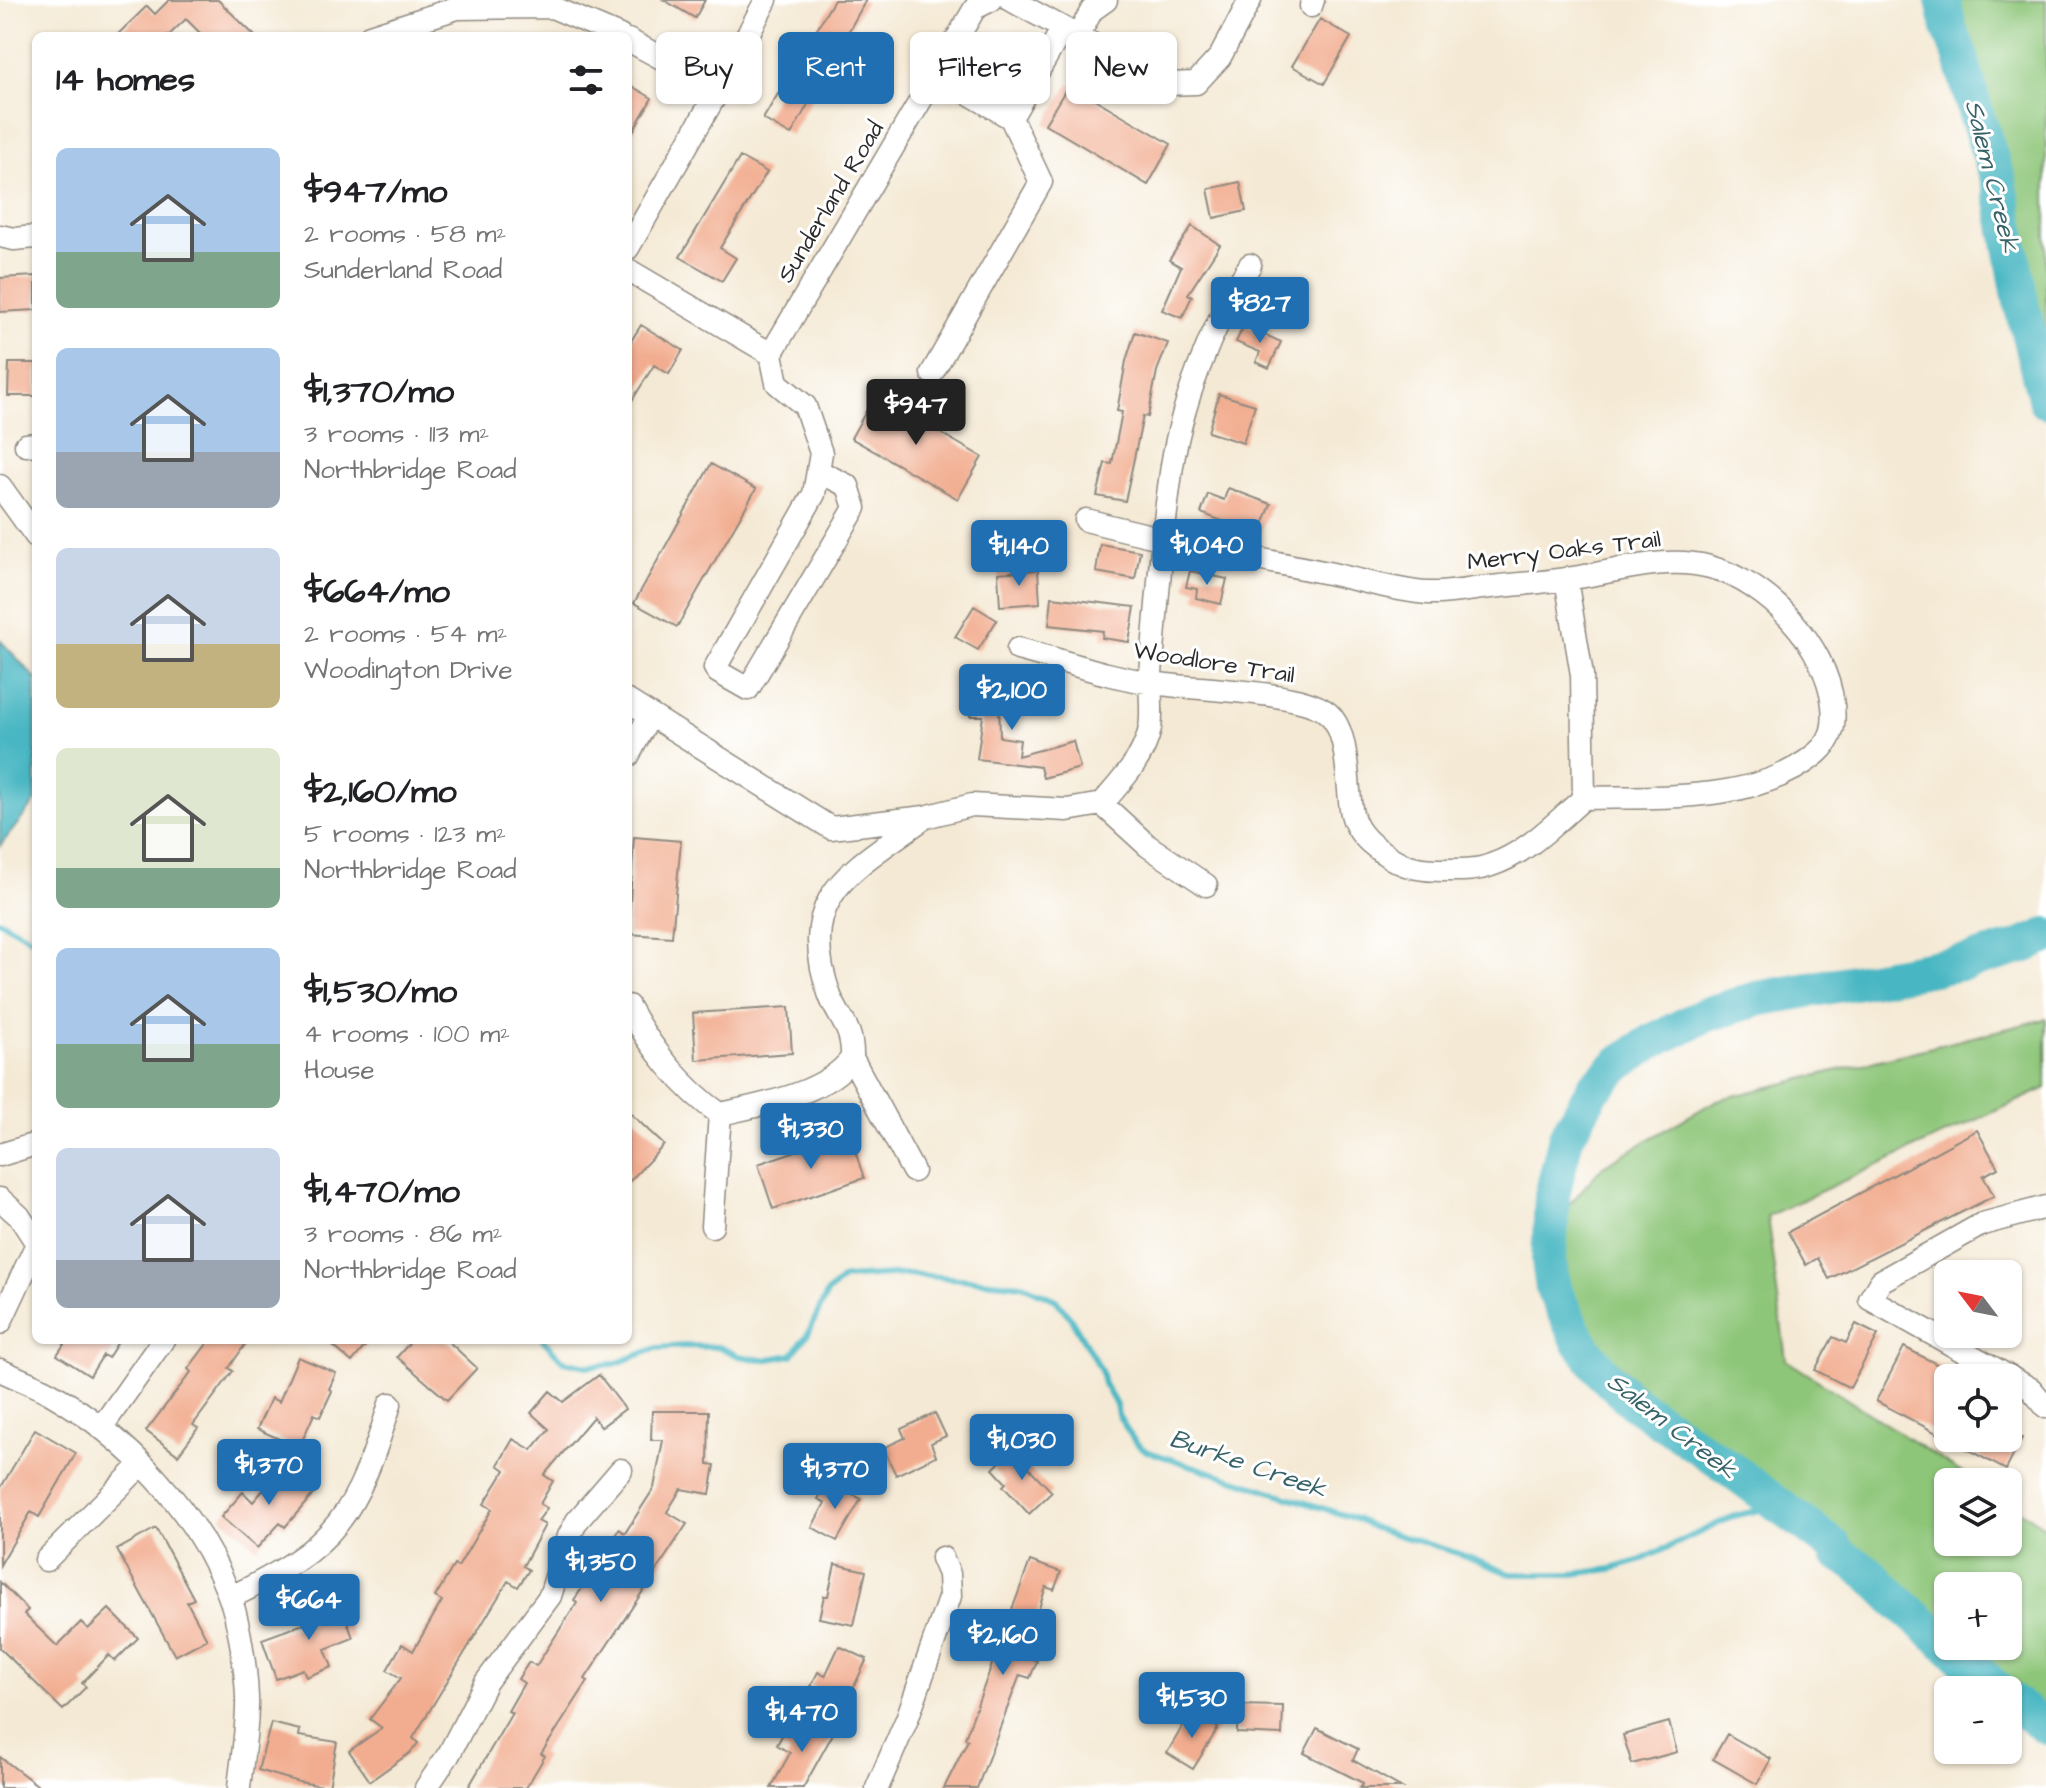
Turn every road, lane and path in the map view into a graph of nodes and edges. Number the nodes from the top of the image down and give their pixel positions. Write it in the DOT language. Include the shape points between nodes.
graph roads {
  1 [pos="766,0"];
  2 [pos="991,0"];
  3 [pos="1011,0"];
  4 [pos="1106,0"];
  5 [pos="1250,0"];
  6 [pos="382,32"];
  7 [pos="611,32"];
  8 [pos="749,32"];
  9 [pos="961,32"];
  10 [pos="1070,32"];
  11 [pos="1066,38"];
  12 [pos="632,42"];
  13 [pos="656,55"];
  14 [pos="1177,84"];
  15 [pos="710,104"];
  16 [pos="918,104"];
  17 [pos="987,104"];
  18 [pos="1011,118"];
  19 [pos="32,234"];
  20 [pos="0,236"];
  21 [pos="632,241"];
  22 [pos="1250,265"];
  23 [pos="632,272"];
  24 [pos="771,354"];
  25 [pos="932,373"];
  26 [pos="818,471"];
  27 [pos="0,486"];
  28 [pos="1086,520"];
  29 [pos="32,527"];
  30 [pos="1163,540"];
  31 [pos="1566,579"];
  32 [pos="1018,649"];
  33 [pos="1150,683"];
  34 [pos="632,704"];
  35 [pos="650,715"];
  36 [pos="632,749"];
  37 [pos="1584,798"];
  38 [pos="1102,804"];
  39 [pos="925,817"];
  40 [pos="1206,885"];
  41 [pos="632,1012"];
  42 [pos="852,1058"];
  43 [pos="720,1114"];
  44 [pos="32,1145"];
  45 [pos="0,1155"];
  46 [pos="913,1171"];
  47 [pos="0,1199"];
  48 [pos="2046,1207"];
  49 [pos="712,1226"];
  50 [pos="32,1237"];
  51 [pos="32,1253"];
  52 [pos="0,1323"];
  53 [pos="160,1344"];
  54 [pos="0,1370"];
  55 [pos="390,1404"];
  56 [pos="2046,1407"];
  57 [pos="101,1428"];
  58 [pos="141,1465"];
  59 [pos="621,1470"];
  60 [pos="942,1558"];
  61 [pos="46,1560"];
  62 [pos="231,1597"];
  63 [pos="239,1788"];
  64 [pos="426,1788"];
  65 [pos="877,1788"];
  1 -- 8 [label="street"];
  2 -- 9 [label="street, Sunderland Road" via="975,8"];
  3 -- 10 [label="street"];
  4 -- 10 [label="street"];
  5 -- 14 [label="street" via="1220,57 1196,83"];
  6 -- 7 [label="street" via="457,8 552,7"];
  11 -- 18 [label="street"];
  12 -- 13 [label="street"];
  15 -- 21 [label="street"];
  16 -- 24 [label="street, Sunderland Road"];
  17 -- 18 [label="street"];
  18 -- 25 [label="street" via="1041,182"];
  19 -- 20 [label="street"];
  22 -- 30 [label="street" via="1225,304 1182,418"];
  23 -- 24 [label="street"];
  24 -- 26 [label="street" via="777,383 805,406 821,453"];
  26 -- 26 [label="street" via="814,494 715,668 748,689 855,508 848,486"];
  27 -- 29 [label="street"];
  28 -- 30 [label="street, Merry Oaks Trail"];
  30 -- 31 [label="street, Merry Oaks Trail" via="1427,593"];
  30 -- 33 [label="street"];
  31 -- 37 [label="street" via="1582,675"];
  31 -- 37 [label="street, Merry Oaks Trail" via="1680,563 1733,575 1795,626 1816,654 1832,697 1829,740 1816,754 1777,776 1752,786 1691,795"];
  32 -- 33 [label="street, Woodlore Trail"];
  33 -- 37 [label="street, Woodlore Trail" via="1277,697 1326,711 1348,762 1352,815 1359,832 1378,850 1419,869 1490,866 1543,834"];
  33 -- 38 [label="street" via="1150,728 1137,762"];
  34 -- 35 [label="street"];
  35 -- 36 [label="street"];
  35 -- 39 [label="street" via="831,828"];
  38 -- 39 [label="street" via="1067,810 972,805"];
  38 -- 40 [label="street" via="1148,846"];
  39 -- 42 [label="street" via="834,889 822,913 819,957 852,1040"];
  41 -- 43 [label="street" via="683,1083"];
  42 -- 43 [label="street" via="820,1084"];
  42 -- 46 [label="street"];
  43 -- 49 [label="street"];
  44 -- 45 [label="street"];
  47 -- 50 [label="street"];
  48 -- 56 [label="street" via="1982,1224 1881,1281 1870,1299 2031,1389"];
  51 -- 52 [label="street"];
  53 -- 57 [label="street"];
  54 -- 57 [label="street" via="49,1393"];
  55 -- 62 [label="street" via="363,1484 328,1536 271,1578"];
  57 -- 58 [label="street"];
  58 -- 61 [label="street"];
  58 -- 62 [label="street" via="200,1533"];
  59 -- 64 [label="street" via="577,1521 550,1596 486,1682"];
  60 -- 65 [label="street" via="950,1596"];
  62 -- 63 [label="street" via="247,1698"];
}
